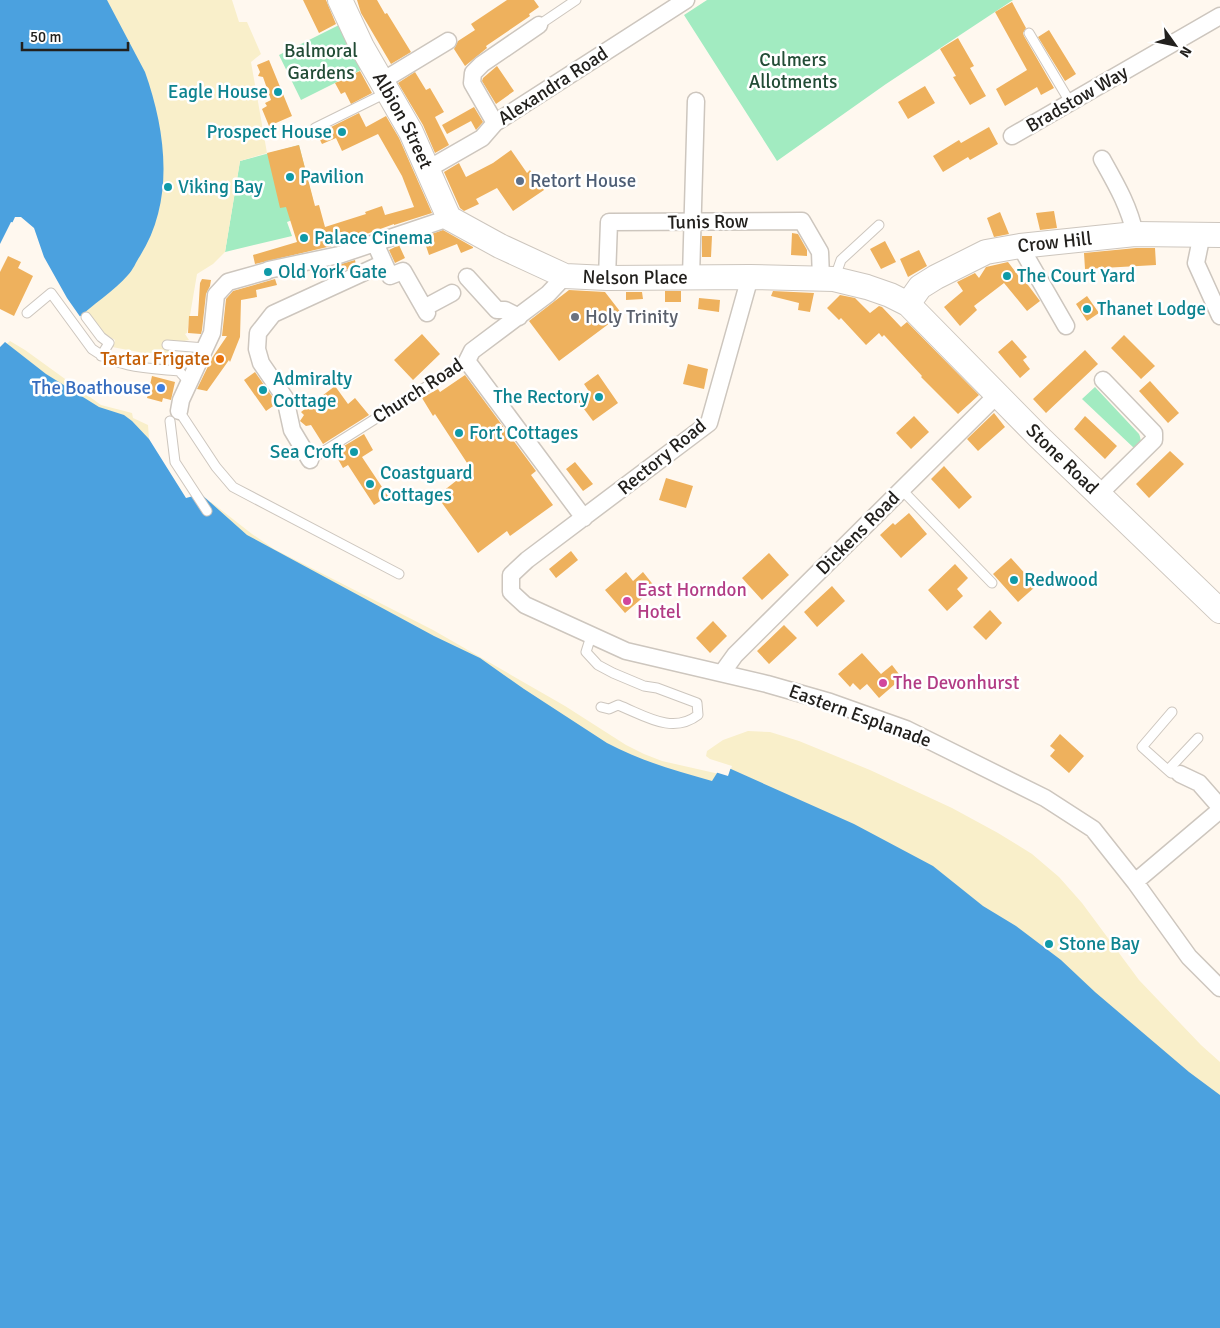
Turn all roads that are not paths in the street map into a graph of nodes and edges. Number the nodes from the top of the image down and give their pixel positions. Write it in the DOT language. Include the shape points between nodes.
graph roads {
  1 [pos="340,0"];
  2 [pos="576,0"];
  3 [pos="682,2"];
  4 [pos="1220,16"];
  5 [pos="539,25"];
  6 [pos="1029,32"];
  7 [pos="448,41"];
  8 [pos="385,87"];
  9 [pos="696,101"];
  10 [pos="1070,102"];
  11 [pos="495,123"];
  12 [pos="316,128"];
  13 [pos="1012,136"];
  14 [pos="1102,159"];
  15 [pos="428,169"];
  16 [pos="449,218"];
  17 [pos="691,222"];
  18 [pos="879,225"];
  19 [pos="1135,234"];
  20 [pos="1211,234"];
  21 [pos="375,243"];
  22 [pos="1020,246"];
  23 [pos="384,263"];
  24 [pos="565,276"];
  25 [pos="467,277"];
  26 [pos="690,277"];
  27 [pos="750,277"];
  28 [pos="607,278"];
  29 [pos="828,278"];
  30 [pos="452,294"];
  31 [pos="908,304"];
  32 [pos="27,313"];
  33 [pos="1220,316"];
  34 [pos="86,317"];
  35 [pos="519,317"];
  36 [pos="1066,326"];
  37 [pos="167,345"];
  38 [pos="205,348"];
  39 [pos="101,356"];
  40 [pos="467,361"];
  41 [pos="1103,380"];
  42 [pos="189,382"];
  43 [pos="996,395"];
  44 [pos="175,416"];
  45 [pos="310,460"];
  46 [pos="902,490"];
  47 [pos="1098,495"];
  48 [pos="207,511"];
  49 [pos="584,518"];
  50 [pos="399,574"];
  51 [pos="992,582"];
  52 [pos="511,592"];
  53 [pos="1220,611"];
  54 [pos="591,636"];
  55 [pos="722,673"];
  56 [pos="601,707"];
  57 [pos="1172,712"];
  58 [pos="1198,738"];
  59 [pos="1174,772"];
  60 [pos="1220,809"];
  61 [pos="1135,882"];
  62 [pos="1220,988"];
  1 -- 8 [label="main road, Albion Street"];
  2 -- 5 [label="lane"];
  3 -- 11 [label="street, Alexandra Road"];
  4 -- 10 [label="street, Bradstow Way"];
  5 -- 11 [label="street" via="473,73 472,83"];
  6 -- 10 [label="lane"];
  7 -- 8 [label="street"];
  8 -- 12 [label="lane"];
  8 -- 15 [label="main road, Albion Street"];
  9 -- 17 [label="street"];
  10 -- 13 [label="street, Bradstow Way"];
  11 -- 15 [label="street, Alexandra Road" via="482,138"];
  14 -- 19 [label="street" via="1124,197"];
  15 -- 16 [label="main road, Albion Street"];
  16 -- 21 [label="street"];
  16 -- 24 [label="main road, Nelson Place"];
  17 -- 26 [label="street"];
  17 -- 28 [label="street, Tunis Row" via="609,222"];
  17 -- 29 [label="street, Tunis Row" via="802,221 820,252"];
  18 -- 29 [label="lane" via="841,260"];
  19 -- 20 [label="main road, Crow Hill"];
  19 -- 22 [label="main road, Crow Hill"];
  20 -- 33 [label="street" via="1196,264"];
  21 -- 23 [label="street"];
  21 -- 38 [label="street" via="340,255 228,282 216,295 212,333"];
  22 -- 31 [label="main road, Crow Hill" via="986,252 936,277 920,287"];
  22 -- 36 [label="street"];
  23 -- 30 [label="street" via="390,276 403,272 426,311"];
  23 -- 45 [label="street" via="273,314 258,333 257,349 262,363 284,398 292,430"];
  24 -- 28 [label="main road, Nelson Place"];
  24 -- 35 [label="street, Church Road"];
  25 -- 35 [label="street" via="497,310"];
  26 -- 27 [label="main road, Nelson Place"];
  26 -- 28 [label="main road, Nelson Place"];
  27 -- 29 [label="main road, Nelson Place"];
  27 -- 49 [label="street, Rectory Road" via="709,423"];
  29 -- 31 [label="main road, Nelson Place" via="866,287"];
  31 -- 43 [label="main road, Stone Road"];
  32 -- 39 [label="lane" via="51,292 92,349"];
  34 -- 39 [label="lane" via="109,343"];
  35 -- 40 [label="street, Church Road" via="472,351"];
  37 -- 38 [label="lane"];
  38 -- 42 [label="street"];
  39 -- 42 [label="lane" via="122,365 179,371"];
  40 -- 45 [label="lane, Church Road"];
  40 -- 49 [label="street"];
  41 -- 47 [label="street" via="1154,433 1154,440"];
  42 -- 44 [label="street"];
  43 -- 46 [label="street, Dickens Road"];
  43 -- 47 [label="main road, Stone Road"];
  44 -- 48 [label="lane" via="175,462"];
  44 -- 50 [label="lane" via="233,487"];
  46 -- 51 [label="lane"];
  46 -- 55 [label="street, Dickens Road" via="735,655"];
  47 -- 53 [label="main road, Stone Road"];
  49 -- 52 [label="street, Rectory Road" via="511,575"];
  52 -- 54 [label="street, Eastern Esplanade" via="525,605"];
  54 -- 55 [label="street, Eastern Esplanade" via="626,651"];
  54 -- 56 [label="lane" via="586,652 598,665 644,686 697,704 698,715 687,722 670,723 645,718 618,705 609,709"];
  55 -- 61 [label="street, Eastern Esplanade" via="830,702 906,729 977,763 1045,798 1093,829"];
  57 -- 59 [label="lane" via="1142,747"];
  58 -- 59 [label="lane"];
  59 -- 60 [label="street" via="1199,783"];
  60 -- 61 [label="street"];
  61 -- 62 [label="street, Eastern Esplanade" via="1189,957"];
}
